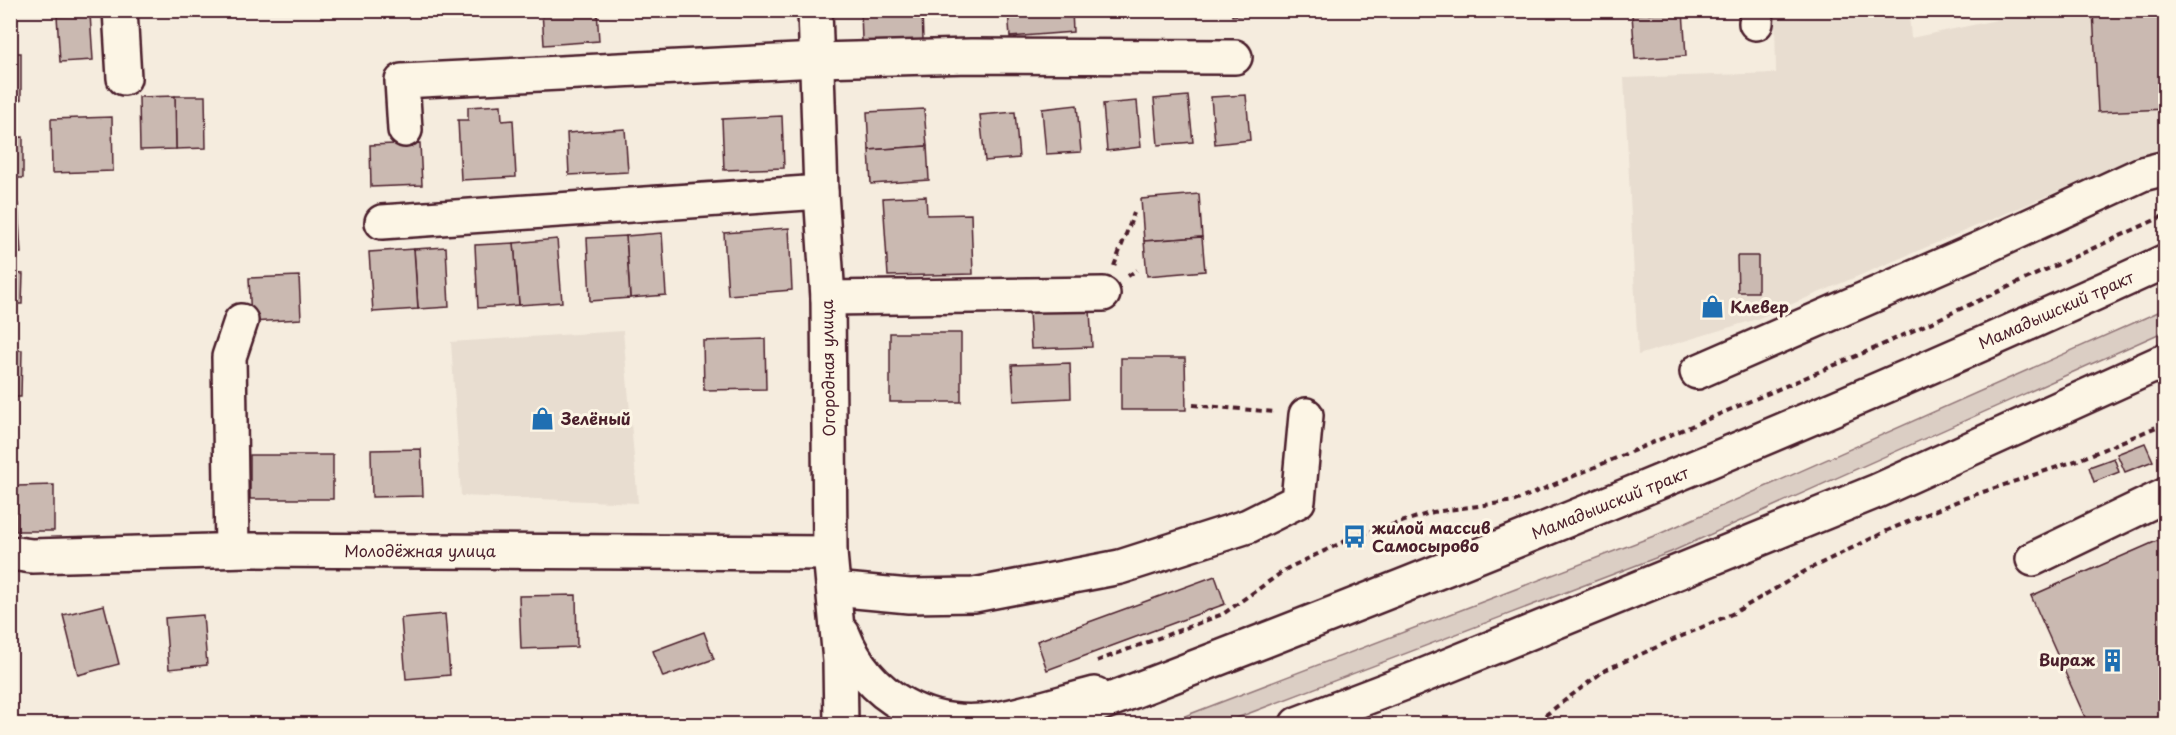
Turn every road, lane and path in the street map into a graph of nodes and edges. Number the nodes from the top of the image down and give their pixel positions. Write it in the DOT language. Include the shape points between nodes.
graph roads {
  1 [pos="120,10"];
  2 [pos="816,37"];
  3 [pos="603,46"];
  4 [pos="1235,57"];
  5 [pos="124,78"];
  6 [pos="405,130"];
  7 [pos="2166,168"];
  8 [pos="821,192"];
  9 [pos="1134,213"];
  10 [pos="2166,215"];
  11 [pos="382,222"];
  12 [pos="2166,261"];
  13 [pos="1103,294"];
  14 [pos="828,298"];
  15 [pos="241,321"];
  16 [pos="2166,360"];
  17 [pos="1697,372"];
  18 [pos="1193,405"];
  19 [pos="1306,415"];
  20 [pos="2166,423"];
  21 [pos="2166,495"];
  22 [pos="231,550"];
  23 [pos="830,552"];
  24 [pos="10,553"];
  25 [pos="2033,559"];
  26 [pos="835,603"];
  27 [pos="1107,658"];
  28 [pos="840,661"];
  29 [pos="1196,668"];
  30 [pos="817,724"];
  31 [pos="841,724"];
  32 [pos="1047,724"];
  33 [pos="1297,724"];
  34 [pos="1526,724"];
  1 -- 5 [label="main road"];
  2 -- 3 [label="main road" via="640,52"];
  2 -- 4 [label="main road" via="971,56"];
  2 -- 6 [label="main road" via="402,81"];
  2 -- 8 [label="main road, Огородная улица"];
  7 -- 17 [label="main road" via="2142,174"];
  8 -- 11 [label="main road"];
  8 -- 14 [label="main road, Огородная улица"];
  9 -- 13 [label="path"];
  10 -- 27 [label="path" via="1875,348 1515,501 1433,512 1354,537 1288,568 1224,614"];
  12 -- 29 [label="main road, Мамадышский тракт" via="1673,477"];
  13 -- 14 [label="main road"];
  14 -- 23 [label="main road, Огородная улица"];
  15 -- 22 [label="main road" via="229,357"];
  16 -- 33 [label="main road" via="1877,491 1415,680"];
  18 -- 19 [label="path"];
  19 -- 26 [label="main road" via="1298,501 1248,526 1120,567 974,595"];
  20 -- 34 [label="path" via="1893,528 1807,570 1734,613 1605,670 1542,717"];
  21 -- 25 [label="main road"];
  22 -- 23 [label="main road, Молодёжная улица"];
  22 -- 24 [label="main road, Молодёжная улица" via="32,556"];
  23 -- 26 [label="main road, Огородная улица"];
  26 -- 28 [label="main road, Огородная улица"];
  26 -- 29 [label="main road" via="852,657 883,694 909,709 954,721 996,719"];
  28 -- 30 [label="main road"];
  28 -- 31 [label="main road, Огородная улица"];
  29 -- 32 [label="main road, Мамадышский тракт"];
}
